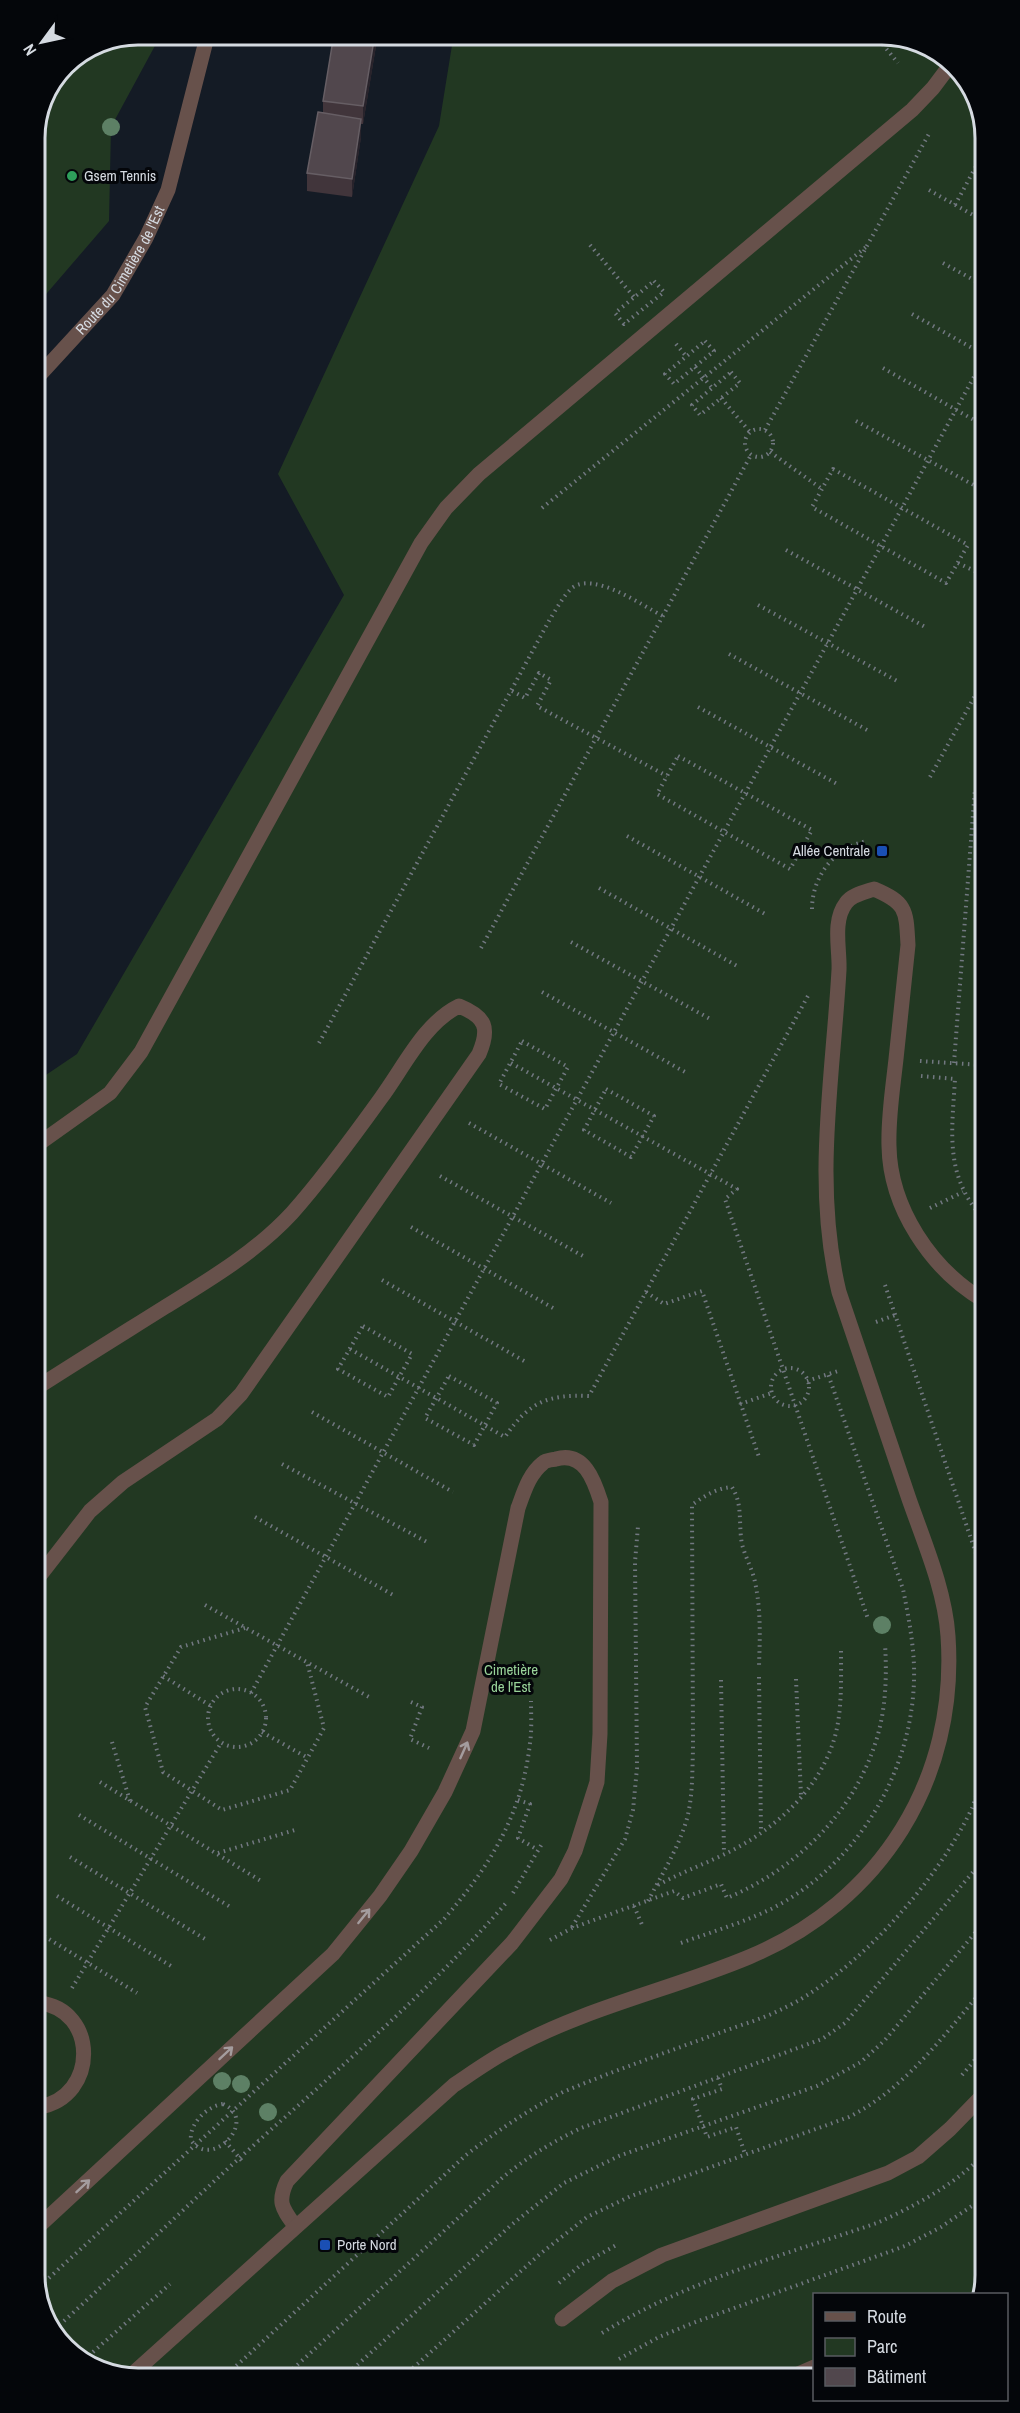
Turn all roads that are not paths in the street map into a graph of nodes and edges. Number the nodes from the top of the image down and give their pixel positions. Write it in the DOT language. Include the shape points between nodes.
graph roads {
  1 [pos="205,45"];
  2 [pos="946,70"];
  3 [pos="45,369"];
  4 [pos="45,1139"];
  5 [pos="975,1294"];
  6 [pos="45,1383"];
  7 [pos="45,1569"];
  8 [pos="45,2005"];
  9 [pos="975,2103"];
  10 [pos="45,2105"];
  11 [pos="45,2220"];
  12 [pos="295,2226"];
  13 [pos="562,2319"];
  14 [pos="139,2368"];
  1 -- 3 [label="street, Route du Cimetière de l'Est" via="168,190 146,238 112,295"];
  2 -- 4 [label="street" via="912,110 479,474 446,508 421,543 141,1052 110,1093"];
  5 -- 12 [label="street" via="948,1273 921,1241 898,1193 889,1146 908,945 907,918 899,901 874,889 846,903 838,922 839,969 826,1118 825,1187 832,1263 839,1292 928,1555 948,1635 944,1720 919,1800 887,1852 842,1901 820,1918 750,1956 580,2018 511,2049 454,2085"];
  6 -- 7 [label="street" via="209,1280 264,1240 305,1196 380,1101 432,1026 447,1012 459,1006 474,1012 484,1023 487,1036 479,1054 241,1394 217,1419 123,1482 90,1511"];
  8 -- 10 [label="street" via="72,2021 85,2053 83,2070 75,2086 63,2098"];
  9 -- 13 [label="street" via="918,2157 888,2173 662,2255 612,2281"];
  11 -- 12 [label="street, one-way" via="333,1954 380,1896 445,1792 473,1731 506,1562 527,1483 544,1462 565,1456 580,1461 593,1477 601,1502 600,1734 597,1782 575,1851 561,1879 512,1943 287,2181 281,2195 283,2210"];
  12 -- 14 [label="street"];
}
